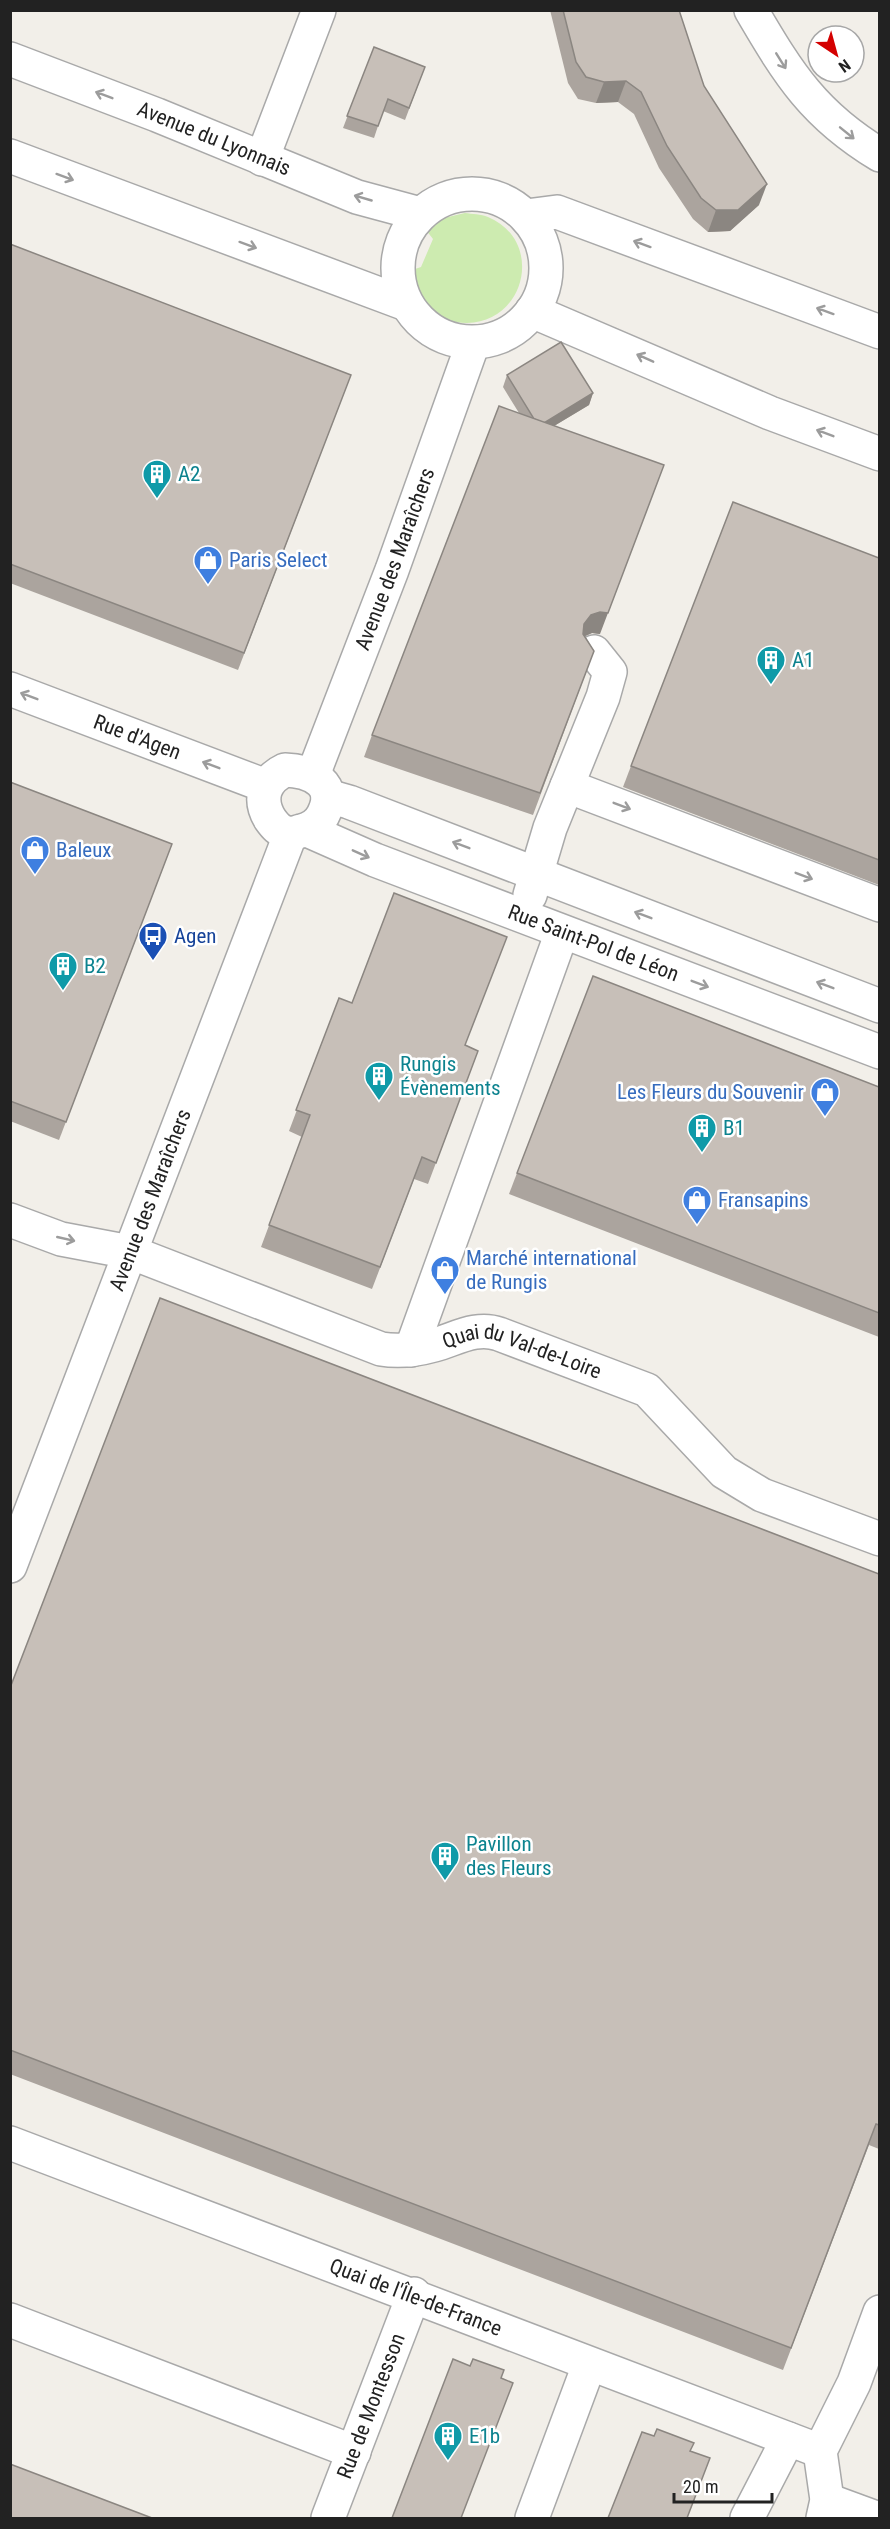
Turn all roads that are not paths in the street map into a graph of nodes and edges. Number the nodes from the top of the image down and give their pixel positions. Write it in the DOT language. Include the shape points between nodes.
graph roads {
  1 [pos="319,10"];
  2 [pos="751,10"];
  3 [pos="10,59"];
  4 [pos="879,155"];
  5 [pos="10,156"];
  6 [pos="262,159"];
  7 [pos="420,214"];
  8 [pos="526,216"];
  9 [pos="406,304"];
  10 [pos="532,311"];
  11 [pos="879,332"];
  12 [pos="473,343"];
  13 [pos="879,454"];
  14 [pos="594,652"];
  15 [pos="10,689"];
  16 [pos="266,786"];
  17 [pos="320,786"];
  18 [pos="567,786"];
  19 [pos="299,832"];
  20 [pos="537,875"];
  21 [pos="879,905"];
  22 [pos="522,917"];
  23 [pos="562,932"];
  24 [pos="879,1006"];
  25 [pos="879,1052"];
  26 [pos="10,1220"];
  27 [pos="130,1252"];
  28 [pos="411,1350"];
  29 [pos="879,1539"];
  30 [pos="10,1566"];
  31 [pos="10,2143"];
  32 [pos="414,2294"];
  33 [pos="879,2313"];
  34 [pos="10,2320"];
  35 [pos="589,2365"];
  36 [pos="867,2388"];
  37 [pos="788,2439"];
  38 [pos="820,2451"];
  39 [pos="354,2452"];
  40 [pos="825,2509"];
  41 [pos="328,2518"];
  42 [pos="532,2518"];
  43 [pos="747,2518"];
  44 [pos="876,2518"];
  1 -- 6 [label="street"];
  2 -- 4 [label="street, one-way" via="784,66 817,108"];
  6 -- 3 [label="street, Avenue du Lyonnais, one-way"];
  5 -- 9 [label="street, one-way"];
  7 -- 6 [label="street, Avenue du Lyonnais, one-way" via="357,197"];
  7 -- 8 [label="street" via="454,195 474,193 493,196"];
  7 -- 9 [label="street" via="400,247 397,267"];
  8 -- 10 [label="street" via="545,252 542,293"];
  11 -- 8 [label="street, one-way" via="557,212"];
  9 -- 12 [label="street" via="420,322 438,335"];
  10 -- 12 [label="street" via="518,327 499,337"];
  13 -- 10 [label="street, one-way"];
  12 -- 17 [label="street, Avenue des Maraîchers"];
  14 -- 18 [label="street" via="610,672"];
  16 -- 15 [label="street, Rue d'Agen, one-way"];
  16 -- 17 [label="street" via="274,775 285,770 302,771"];
  16 -- 19 [label="street" via="264,807 276,828"];
  17 -- 19 [label="street" via="321,818"];
  20 -- 17 [label="street, Rue Saint-Pol de Léon, one-way" via="349,802"];
  18 -- 20 [label="street"];
  18 -- 21 [label="street, one-way"];
  19 -- 22 [label="street, Rue Saint-Pol de Léon, one-way"];
  19 -- 27 [label="street, Avenue des Maraîchers"];
  20 -- 22 [label="street"];
  24 -- 20 [label="street, Rue Saint-Pol de Léon, one-way"];
  22 -- 23 [label="street, Rue Saint-Pol de Léon"];
  23 -- 25 [label="street, Rue Saint-Pol de Léon, one-way"];
  23 -- 28 [label="street"];
  26 -- 27 [label="street, Quai du Val-de-Loire, one-way" via="60,1239"];
  27 -- 28 [label="street, Quai du Val-de-Loire" via="381,1349"];
  27 -- 30 [label="street, Avenue des Maraîchers"];
  28 -- 29 [label="street, Quai du Val-de-Loire" via="475,1331 493,1332 647,1390 724,1472 762,1494"];
  31 -- 32 [label="street, Quai de l'Île-de-France"];
  32 -- 35 [label="street, Quai de l'Île-de-France"];
  32 -- 39 [label="street, Rue de Montesson"];
  33 -- 36 [label="street"];
  34 -- 39 [label="street"];
  35 -- 37 [label="street, Quai de l'Île-de-France"];
  35 -- 42 [label="street"];
  36 -- 38 [label="street"];
  37 -- 38 [label="street, Quai de l'Île-de-France"];
  37 -- 43 [label="street"];
  38 -- 40 [label="street"];
  39 -- 41 [label="street, Rue de Montesson"];
  40 -- 44 [label="street"];
}
